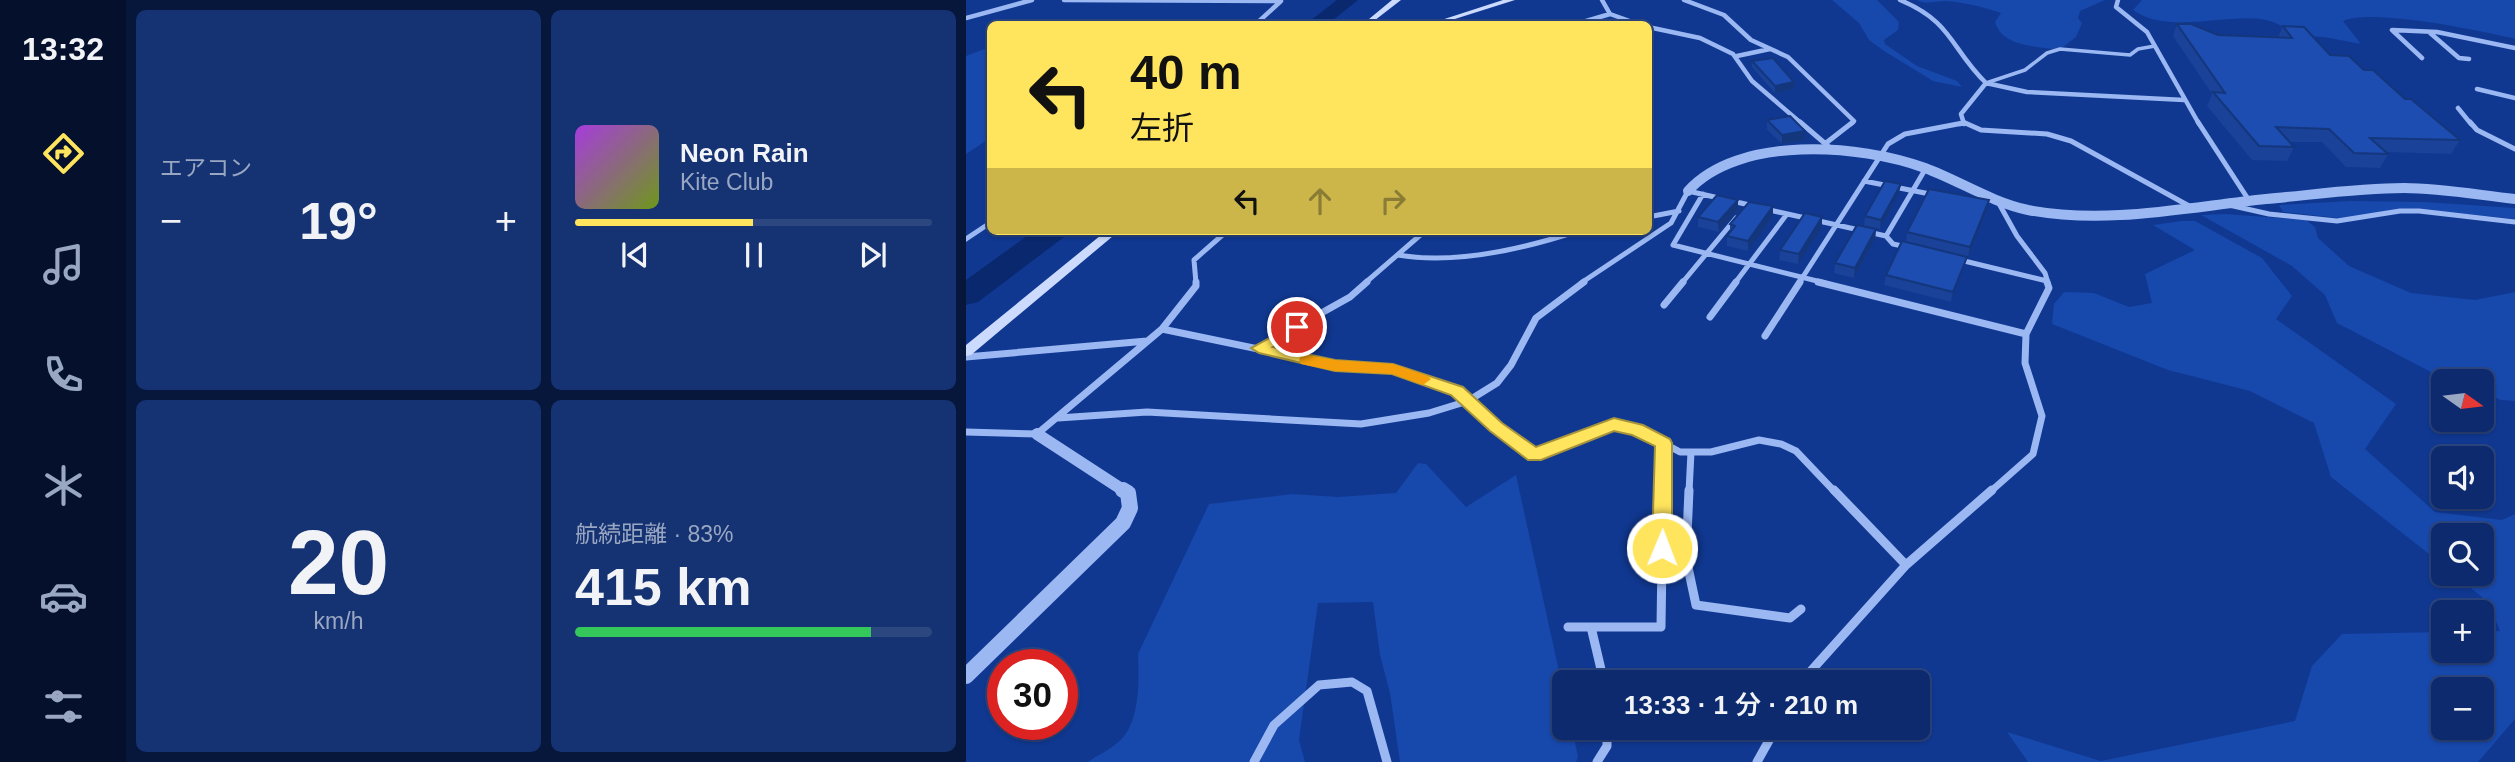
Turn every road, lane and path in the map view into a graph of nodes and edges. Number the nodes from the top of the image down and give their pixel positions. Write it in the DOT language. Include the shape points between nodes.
graph roads {
  1 [pos="1032,0"];
  2 [pos="1064,0"];
  3 [pos="1103,0"];
  4 [pos="1396,0"];
  5 [pos="1511,0"];
  6 [pos="1602,0"];
  7 [pos="1684,0"];
  8 [pos="1900,0"];
  9 [pos="2118,0"];
  10 [pos="1282,1"];
  11 [pos="1610,14"];
  12 [pos="966,18"];
  13 [pos="1259,21"];
  14 [pos="1370,21"];
  15 [pos="1443,21"];
  16 [pos="1586,21"];
  17 [pos="1630,21"];
  18 [pos="1652,28"];
  19 [pos="2428,31"];
  20 [pos="2155,46"];
  21 [pos="2515,48"];
  22 [pos="1770,49"];
  23 [pos="1737,56"];
  24 [pos="2422,58"];
  25 [pos="2469,59"];
  26 [pos="1986,83"];
  27 [pos="2477,89"];
  28 [pos="2515,99"];
  29 [pos="2184,100"];
  30 [pos="2458,108"];
  31 [pos="1963,122"];
  32 [pos="1828,146"];
  33 [pos="2515,149"];
  34 [pos="1882,155"];
  35 [pos="1926,168"];
  36 [pos="1864,181"];
  37 [pos="1911,190"];
  38 [pos="1688,191"];
  39 [pos="1703,194"];
  40 [pos="1949,197"];
  41 [pos="1997,199"];
  42 [pos="2515,199"];
  43 [pos="2250,202"];
  44 [pos="2222,204"];
  45 [pos="1748,205"];
  46 [pos="2192,208"];
  47 [pos="1679,211"];
  48 [pos="1787,214"];
  49 [pos="1652,216"];
  50 [pos="2515,222"];
  51 [pos="987,225"];
  52 [pos="1835,225"];
  53 [pos="1108,235"];
  54 [pos="1222,235"];
  55 [pos="1421,235"];
  56 [pos="1566,235"];
  57 [pos="1886,236"];
  58 [pos="966,239"];
  59 [pos="1919,250"];
  60 [pos="1706,254"];
  61 [pos="1398,255"];
  62 [pos="1944,256"];
  63 [pos="1749,265"];
  64 [pos="1801,279"];
  65 [pos="2047,281"];
  66 [pos="1664,305"];
  67 [pos="1710,317"];
  68 [pos="1162,329"];
  69 [pos="2026,334"];
  70 [pos="1765,336"];
  71 [pos="1148,341"];
  72 [pos="1259,348"];
  73 [pos="966,352"];
  74 [pos="966,357"];
  75 [pos="1468,401"];
  76 [pos="1058,418"];
  77 [pos="966,432"];
  78 [pos="1037,434"];
  79 [pos="1664,443"];
  80 [pos="1691,452"];
  81 [pos="1906,565"];
  82 [pos="1801,609"];
  83 [pos="1568,627"];
  84 [pos="1591,627"];
  85 [pos="1601,670"];
  86 [pos="1812,670"];
  87 [pos="966,676"];
  88 [pos="1607,740"];
  89 [pos="1769,740"];
  90 [pos="1254,762"];
  91 [pos="1387,762"];
  92 [pos="1597,762"];
  93 [pos="1757,762"];
  1 -- 12 [label="street"];
  2 -- 3 [label="street"];
  3 -- 10 [label="street"];
  4 -- 14 [label="main road"];
  5 -- 15 [label="main road"];
  6 -- 11 [label="street"];
  7 -- 22 [label="street" via="1724,15 1743,34"];
  8 -- 26 [label="street" via="1936,19 1972,71"];
  9 -- 20 [label="street" via="2116,7 2147,32"];
  10 -- 13 [label="street"];
  11 -- 16 [label="street"];
  11 -- 17 [label="street"];
  18 -- 23 [label="street" via="1700,38"];
  19 -- 21 [label="street"];
  19 -- 24 [label="street" via="2392,30"];
  19 -- 25 [label="street" via="2459,58"];
  20 -- 26 [label="lane" via="2130,55 2060,49 2025,70"];
  20 -- 29 [label="street"];
  22 -- 23 [label="street"];
  22 -- 32 [label="street" via="1788,57 1854,121"];
  23 -- 32 [label="street" via="1752,81"];
  26 -- 29 [label="street" via="2035,95"];
  26 -- 31 [label="street" via="1966,104"];
  27 -- 28 [label="street"];
  29 -- 43 [label="street"];
  30 -- 33 [label="street" via="2477,130"];
  31 -- 34 [label="street" via="1905,134 1888,144"];
  31 -- 46 [label="street" via="1982,130 2046,134 2071,141"];
  32 -- 34 [label="street"];
  32 -- 38 [label="street" via="1724,163"];
  34 -- 35 [label="street"];
  34 -- 36 [label="street"];
  35 -- 37 [label="street"];
  35 -- 41 [label="street"];
  36 -- 37 [label="street"];
  36 -- 52 [label="street"];
  37 -- 40 [label="street"];
  37 -- 57 [label="street"];
  38 -- 39 [label="street"];
  38 -- 47 [label="street"];
  39 -- 45 [label="street"];
  39 -- 60 [label="street" via="1673,245"];
  41 -- 46 [label="street" via="2064,214"];
  41 -- 65 [label="street"];
  42 -- 43 [label="street" via="2393,189"];
  43 -- 44 [label="street"];
  44 -- 46 [label="street"];
  44 -- 50 [label="street" via="2337,221 2419,211"];
  45 -- 48 [label="street"];
  45 -- 60 [label="street"];
  47 -- 49 [label="street"];
  47 -- 75 [label="street" via="1671,223 1536,318 1497,383"];
  48 -- 52 [label="street"];
  48 -- 63 [label="street"];
  51 -- 58 [label="street"];
  52 -- 57 [label="street"];
  52 -- 64 [label="street"];
  53 -- 73 [label="main road"];
  54 -- 68 [label="street" via="1194,260 1196,286"];
  55 -- 61 [label="street"];
  56 -- 61 [label="street" via="1523,249 1421,258"];
  57 -- 59 [label="street" via="1893,244"];
  60 -- 63 [label="street"];
  60 -- 66 [label="street"];
  61 -- 72 [label="street" via="1350,297"];
  62 -- 65 [label="street"];
  63 -- 64 [label="street"];
  63 -- 67 [label="street"];
  64 -- 69 [label="street"];
  64 -- 70 [label="street"];
  65 -- 69 [label="street" via="2049,288"];
  68 -- 71 [label="street"];
  68 -- 72 [label="street"];
  69 -- 81 [label="street" via="2025,363 2042,416 2033,454"];
  71 -- 74 [label="street"];
  71 -- 76 [label="street"];
  72 -- 75 [label="street" via="1335,365 1393,369 1457,391"];
  75 -- 76 [label="street" via="1429,413 1361,424 1147,412"];
  75 -- 79 [label="street" via="1535,455 1614,424"];
  76 -- 78 [label="street"];
  77 -- 78 [label="street"];
  78 -- 87 [label="street" via="1128,493 1130,508 1123,523"];
  79 -- 80 [label="street"];
  79 -- 84 [label="street" via="1661,627"];
  80 -- 81 [label="street" via="1759,440 1797,451"];
  80 -- 82 [label="street" via="1686,558 1696,605 1790,618"];
  81 -- 86 [label="street"];
  83 -- 84 [label="street"];
  84 -- 85 [label="street"];
  88 -- 92 [label="street"];
  89 -- 93 [label="street"];
  90 -- 91 [label="street" via="1274,725 1319,685 1352,681 1367,691"];
}
